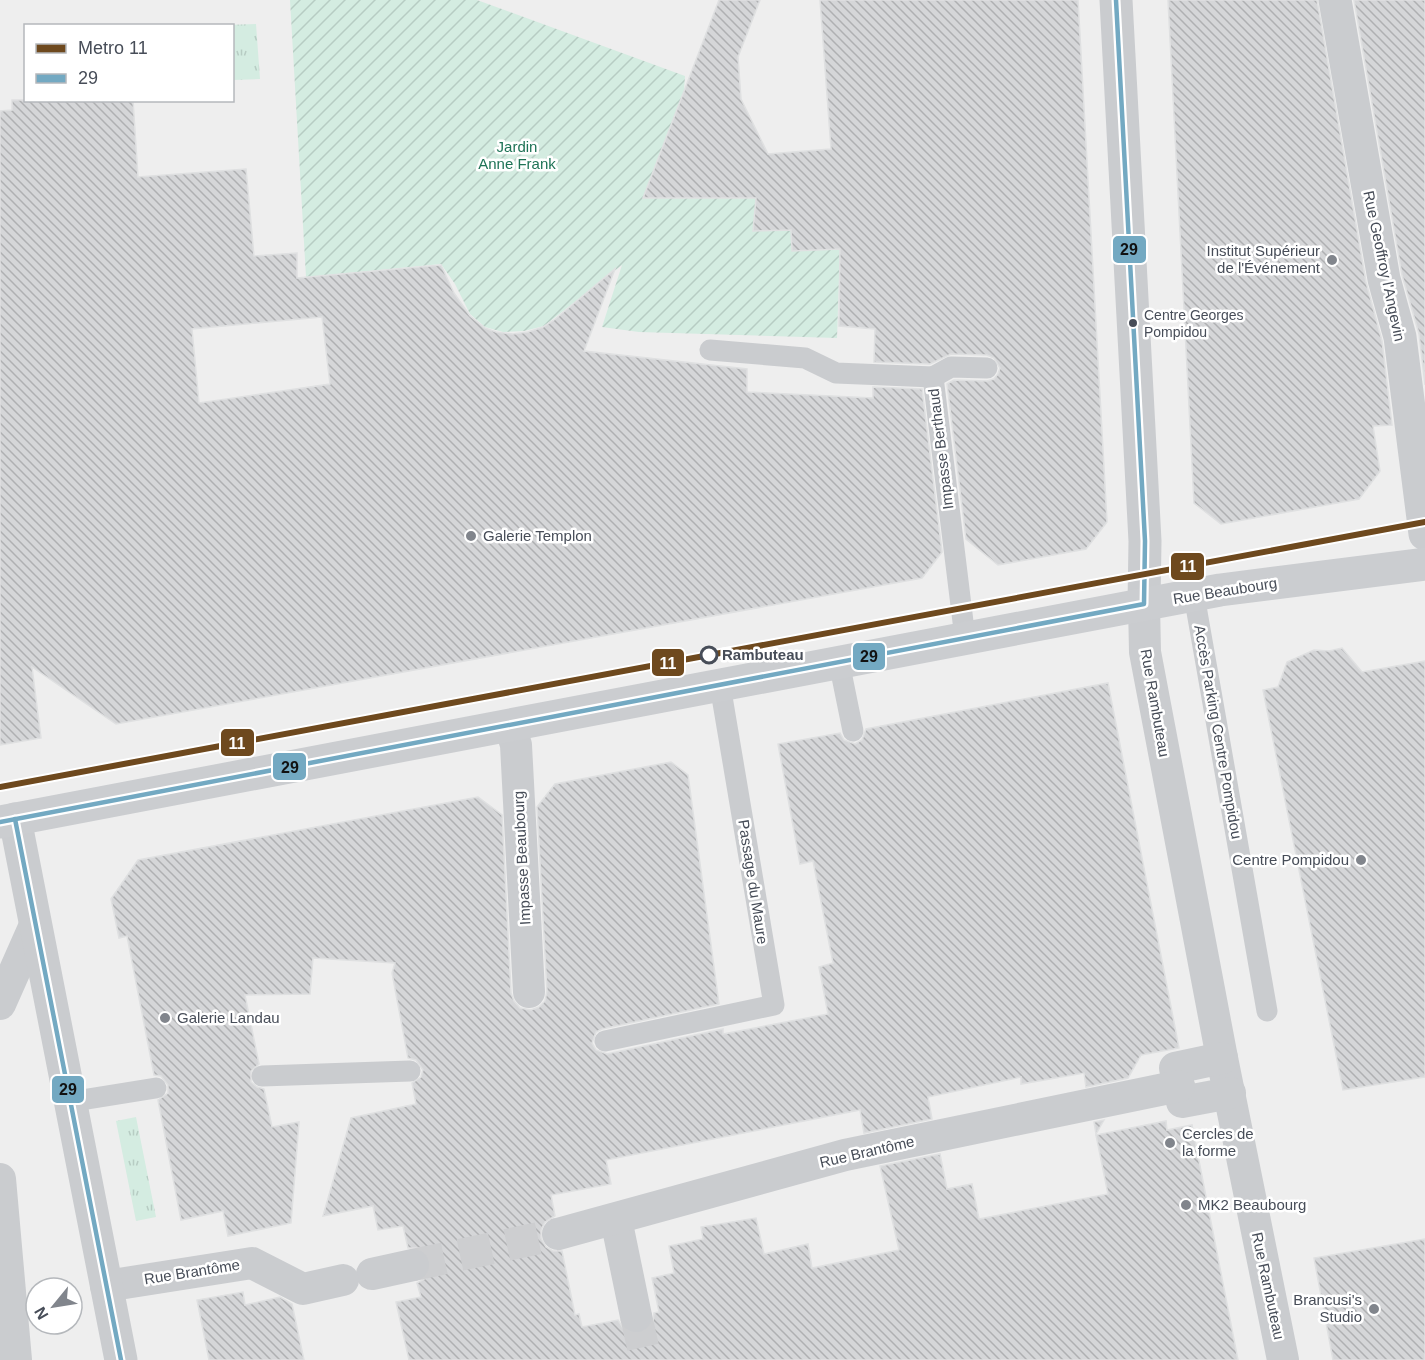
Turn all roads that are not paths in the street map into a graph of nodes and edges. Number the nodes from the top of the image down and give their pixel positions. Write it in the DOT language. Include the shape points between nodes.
graph roads {
  1 [pos="1116,0"];
  2 [pos="1335,0"];
  3 [pos="710,350"];
  4 [pos="987,368"];
  5 [pos="933,377"];
  6 [pos="1425,534"];
  7 [pos="1425,564"];
  8 [pos="1194,595"];
  9 [pos="1144,604"];
  10 [pos="965,638"];
  11 [pos="839,662"];
  12 [pos="720,685"];
  13 [pos="510,725"];
  14 [pos="853,731"];
  15 [pos="7,821"];
  16 [pos="34,925"];
  17 [pos="529,992"];
  18 [pos="0,1004"];
  19 [pos="1267,1011"];
  20 [pos="605,1041"];
  21 [pos="1222,1058"];
  22 [pos="410,1071"];
  23 [pos="262,1076"];
  24 [pos="155,1081"];
  25 [pos="1179,1086"];
  26 [pos="1230,1093"];
  27 [pos="68,1095"];
  28 [pos="0,1179"];
  29 [pos="616,1219"];
  30 [pos="558,1234"];
  31 [pos="413,1265"];
  32 [pos="106,1286"];
  33 [pos="636,1316"];
  34 [pos="16,1360"];
  35 [pos="121,1360"];
  36 [pos="1284,1360"];
  1 -- 9 [label="street, Rue Rambuteau" via="1145,541"];
  2 -- 6 [label="street, Rue Geoffroy l'Angevin" via="1384,279 1400,337"];
  3 -- 5 [label="lane, Impasse Berthaud" via="805,358 836,373"];
  4 -- 5 [label="lane" via="951,367"];
  5 -- 10 [label="lane, Impasse Berthaud"];
  7 -- 8 [label="main road, Rue Beaubourg"];
  8 -- 9 [label="main road, Rue Beaubourg"];
  8 -- 19 [label="lane, Accès Parking Centre Pompidou"];
  9 -- 10 [label="main road, Rue Beaubourg"];
  9 -- 21 [label="street, Rue Rambuteau" via="1145,652"];
  10 -- 11 [label="main road, Rue Beaubourg"];
  11 -- 12 [label="main road, Rue Beaubourg"];
  11 -- 14 [label="lane"];
  12 -- 13 [label="main road, Rue Beaubourg"];
  12 -- 20 [label="lane, Passage du Maure" via="774,1005"];
  13 -- 15 [label="main road, Rue Beaubourg"];
  13 -- 17 [label="street, Impasse Beaubourg" via="516,745"];
  15 -- 16 [label="street"];
  16 -- 18 [label="street"];
  16 -- 27 [label="street"];
  21 -- 25 [label="street" via="1175,1068"];
  21 -- 26 [label="street, Rue Rambuteau"];
  22 -- 23 [label="lane"];
  24 -- 27 [label="lane"];
  25 -- 26 [label="street" via="1182,1102"];
  25 -- 29 [label="street, Rue Brantôme" via="845,1155"];
  26 -- 36 [label="street, Rue Rambuteau"];
  27 -- 32 [label="street"];
  28 -- 34 [label="street"];
  29 -- 30 [label="street, Rue Brantôme"];
  29 -- 33 [label="street"];
  31 -- 32 [label="street, Rue Brantôme" via="303,1289 252,1263"];
  32 -- 35 [label="street"];
}
